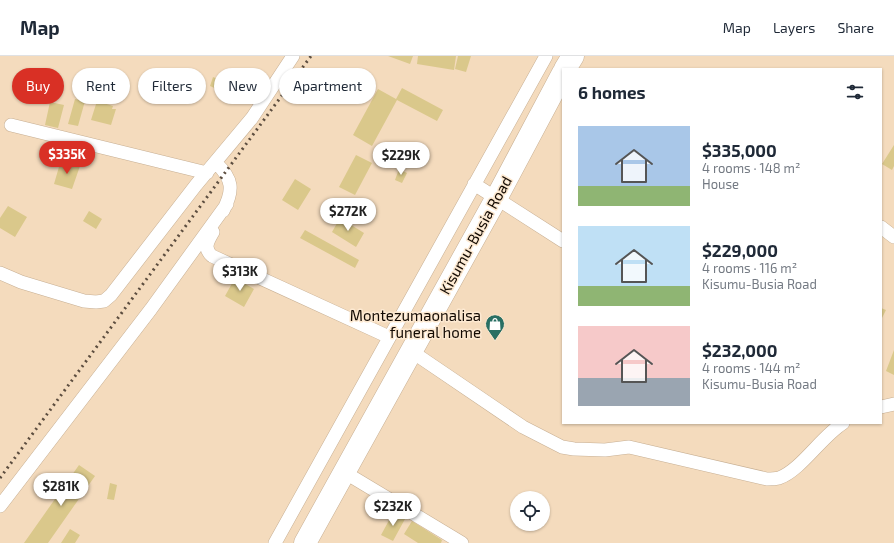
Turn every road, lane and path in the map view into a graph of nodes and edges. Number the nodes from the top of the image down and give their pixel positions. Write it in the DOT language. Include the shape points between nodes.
graph roads {
  1 [pos="293,56"];
  2 [pos="546,56"];
  3 [pos="573,56"];
  4 [pos="567,68"];
  5 [pos="562,78"];
  6 [pos="11,125"];
  7 [pos="211,168"];
  8 [pos="474,184"];
  9 [pos="497,197"];
  10 [pos="227,204"];
  11 [pos="882,228"];
  12 [pos="894,237"];
  13 [pos="562,240"];
  14 [pos="0,273"];
  15 [pos="389,337"];
  16 [pos="412,351"];
  17 [pos="894,404"];
  18 [pos="882,407"];
  19 [pos="841,424"];
  20 [pos="344,472"];
  21 [pos="0,506"];
  22 [pos="275,543"];
  23 [pos="305,543"];
  24 [pos="462,543"];
  1 -- 7 [label="street" via="252,118"];
  2 -- 8 [label="street"];
  3 -- 4 [label="highway, Kisumu-Busia Road"];
  5 -- 9 [label="highway, Kisumu-Busia Road"];
  6 -- 7 [label="street"];
  7 -- 10 [label="street" via="226,172 231,191"];
  7 -- 14 [label="street" via="111,295 104,300 84,301"];
  8 -- 9 [label="street"];
  8 -- 15 [label="street"];
  9 -- 13 [label="street"];
  9 -- 16 [label="highway, Kisumu-Busia Road"];
  10 -- 15 [label="street" via="208,242 208,252 212,256"];
  10 -- 21 [label="street" via="151,309"];
  11 -- 12 [label="street"];
  15 -- 22 [label="street"];
  16 -- 19 [label="street" via="523,427 574,449 604,450 629,447 773,479 789,472"];
  16 -- 20 [label="highway, Kisumu-Busia Road"];
  17 -- 18 [label="street"];
  20 -- 23 [label="highway, Kisumu-Busia Road"];
  20 -- 24 [label="street"];
}
